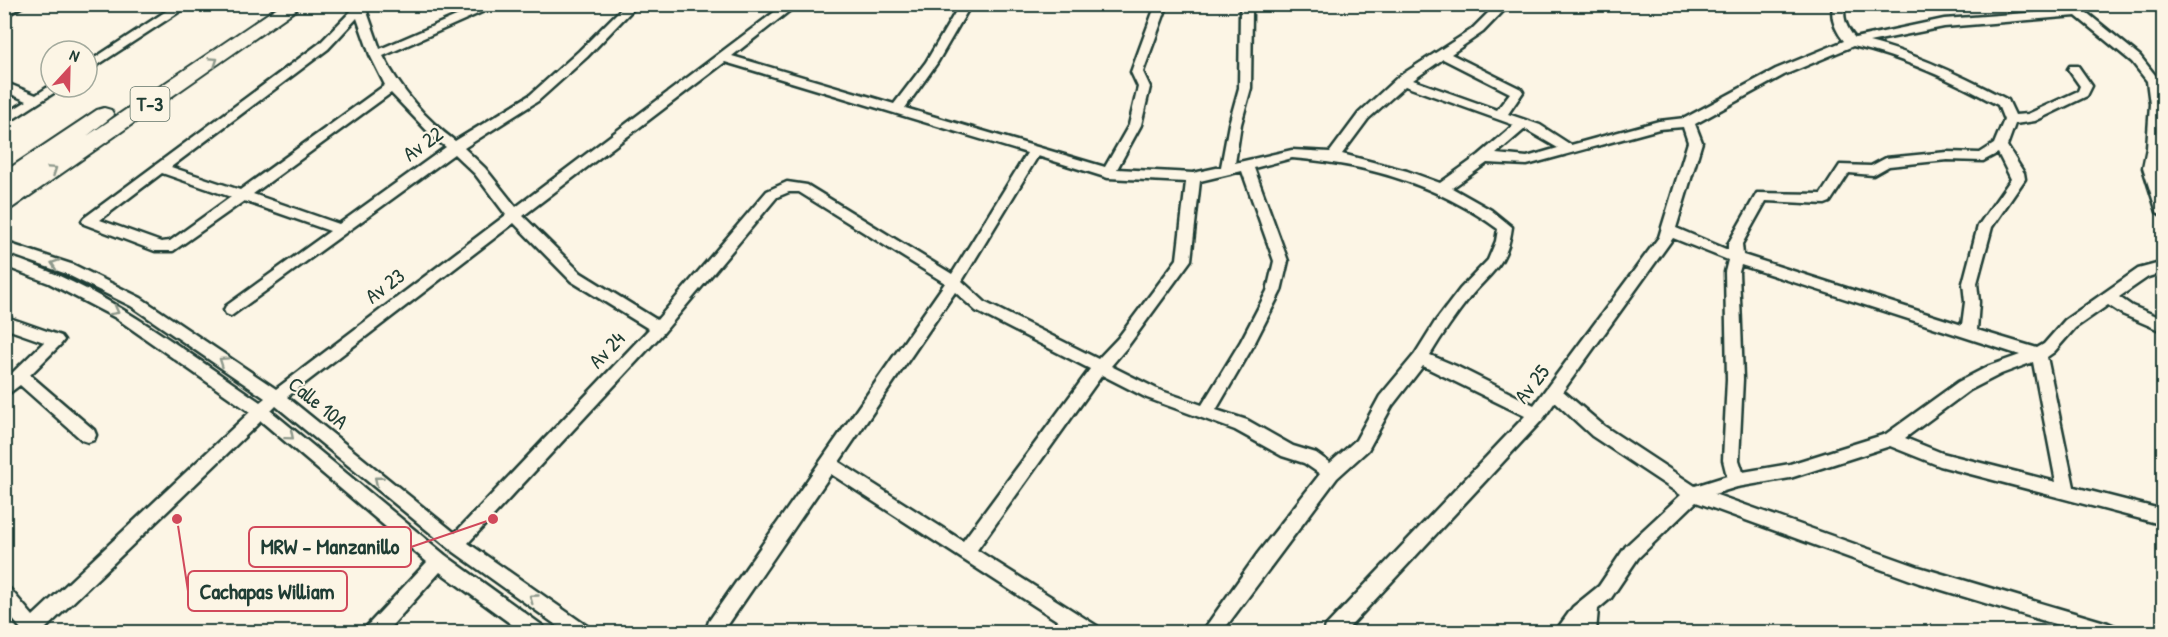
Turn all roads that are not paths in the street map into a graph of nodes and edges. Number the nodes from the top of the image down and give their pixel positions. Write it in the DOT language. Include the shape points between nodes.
graph roads {
  1 [pos="21,4"];
  2 [pos="186,4"];
  3 [pos="268,4"];
  4 [pos="295,4"];
  5 [pos="495,4"];
  6 [pos="793,4"];
  7 [pos="1162,4"];
  8 [pos="1251,4"];
  9 [pos="1840,4"];
  10 [pos="630,5"];
  11 [pos="1497,6"];
  12 [pos="362,7"];
  13 [pos="963,8"];
  14 [pos="2074,8"];
  15 [pos="4,14"];
  16 [pos="1852,42"];
  17 [pos="1442,54"];
  18 [pos="376,55"];
  19 [pos="723,57"];
  20 [pos="99,60"];
  21 [pos="2074,69"];
  22 [pos="1402,80"];
  23 [pos="4,86"];
  24 [pos="392,86"];
  25 [pos="39,98"];
  26 [pos="36,100"];
  27 [pos="897,110"];
  28 [pos="1501,114"];
  29 [pos="2159,119"];
  30 [pos="2010,120"];
  31 [pos="4,121"];
  32 [pos="1688,122"];
  33 [pos="1524,123"];
  34 [pos="2000,146"];
  35 [pos="455,147"];
  36 [pos="1570,150"];
  37 [pos="1035,151"];
  38 [pos="1334,157"];
  39 [pos="1484,158"];
  40 [pos="1248,166"];
  41 [pos="160,168"];
  42 [pos="1227,169"];
  43 [pos="1108,172"];
  44 [pos="1193,178"];
  45 [pos="4,183"];
  46 [pos="1442,189"];
  47 [pos="240,195"];
  48 [pos="4,203"];
  49 [pos="2163,212"];
  50 [pos="515,216"];
  51 [pos="339,229"];
  52 [pos="1668,230"];
  53 [pos="4,247"];
  54 [pos="1736,259"];
  55 [pos="4,260"];
  56 [pos="2163,267"];
  57 [pos="954,282"];
  58 [pos="2109,298"];
  59 [pos="231,310"];
  60 [pos="4,322"];
  61 [pos="2163,326"];
  62 [pos="658,328"];
  63 [pos="1969,333"];
  64 [pos="2039,354"];
  65 [pos="1420,358"];
  66 [pos="1099,368"];
  67 [pos="21,377"];
  68 [pos="4,391"];
  69 [pos="1554,392"];
  70 [pos="276,397"];
  71 [pos="261,411"];
  72 [pos="1206,413"];
  73 [pos="1537,414"];
  74 [pos="88,435"];
  75 [pos="1891,439"];
  76 [pos="829,464"];
  77 [pos="1331,473"];
  78 [pos="1737,480"];
  79 [pos="2067,493"];
  80 [pos="1693,494"];
  81 [pos="2163,518"];
  82 [pos="456,544"];
  83 [pos="965,552"];
  84 [pos="439,561"];
  85 [pos="4,595"];
  86 [pos="1589,604"];
  87 [pos="716,627"];
  88 [pos="33,631"];
  89 [pos="374,633"];
  90 [pos="536,633"];
  91 [pos="580,633"];
  92 [pos="1090,633"];
  93 [pos="1211,633"];
  94 [pos="1333,633"];
  95 [pos="1564,633"];
  96 [pos="1587,633"];
  97 [pos="2108,633"];
  1 -- 15 [label="street"];
  2 -- 20 [label="street"];
  3 -- 45 [label="highway, T-3"];
  48 -- 4 [label="highway, T-3, one-way"];
  5 -- 18 [label="street"];
  6 -- 19 [label="street, Av 23"];
  7 -- 43 [label="street" via="1137,72 1144,87 1135,125"];
  8 -- 42 [label="street" via="1246,11 1245,88"];
  9 -- 16 [label="street" via="1837,11 1843,32"];
  10 -- 35 [label="street, Av 22" via="534,98"];
  11 -- 17 [label="street" via="1477,31"];
  12 -- 18 [label="street"];
  12 -- 41 [label="street" via="324,46"];
  13 -- 27 [label="street" via="931,63"];
  14 -- 16 [label="street" via="2022,18 1944,23"];
  14 -- 29 [label="street" via="2136,59 2153,80"];
  16 -- 30 [label="street" via="1883,49 1975,88 2004,103"];
  16 -- 32 [label="street" via="1780,72"];
  17 -- 22 [label="street"];
  17 -- 28 [label="street" via="1517,92"];
  18 -- 24 [label="street"];
  19 -- 27 [label="street"];
  19 -- 50 [label="street, Av 23"];
  21 -- 30 [label="street" via="2086,86 2083,93 2030,118"];
  22 -- 28 [label="street"];
  22 -- 38 [label="street" via="1370,108"];
  23 -- 26 [label="street"];
  24 -- 35 [label="street"];
  24 -- 47 [label="street"];
  25 -- 26 [label="street"];
  26 -- 31 [label="street"];
  27 -- 37 [label="street"];
  28 -- 33 [label="street"];
  29 -- 49 [label="street" via="2150,168"];
  30 -- 34 [label="street"];
  32 -- 36 [label="street" via="1659,125"];
  32 -- 52 [label="street, Av 25" via="1695,142"];
  33 -- 36 [label="street"];
  33 -- 39 [label="street"];
  34 -- 54 [label="street" via="1983,157 1886,162 1873,171 1845,168 1825,199 1762,196 1735,244"];
  34 -- 63 [label="street" via="2018,178 1985,226 1970,283"];
  35 -- 50 [label="street" via="480,171"];
  35 -- 51 [label="street, Av 22"];
  36 -- 39 [label="street" via="1527,161"];
  37 -- 43 [label="street"];
  37 -- 57 [label="street"];
  38 -- 40 [label="street" via="1292,154"];
  38 -- 46 [label="street" via="1404,174"];
  39 -- 46 [label="street"];
  40 -- 42 [label="street"];
  40 -- 72 [label="street" via="1281,261 1274,291"];
  41 -- 47 [label="street"];
  41 -- 47 [label="street" via="89,221 160,247 170,247"];
  42 -- 44 [label="street"];
  43 -- 44 [label="street"];
  44 -- 66 [label="street" via="1184,260"];
  46 -- 65 [label="street" via="1481,207 1505,227 1494,263 1465,293"];
  47 -- 51 [label="street"];
  50 -- 62 [label="street" via="576,277"];
  50 -- 70 [label="street, Av 23"];
  51 -- 59 [label="street, Av 22"];
  52 -- 54 [label="street"];
  52 -- 69 [label="street, Av 25"];
  70 -- 53 [label="street, Calle 10A, one-way" via="136,302 69,269"];
  54 -- 63 [label="street"];
  54 -- 78 [label="street" via="1732,273 1735,380 1731,460"];
  55 -- 71 [label="street, Calle 10A, one-way" via="54,279 121,314"];
  56 -- 58 [label="street" via="2143,273"];
  57 -- 62 [label="street, Av 24" via="802,188 787,187 772,194"];
  57 -- 66 [label="street" via="981,307"];
  57 -- 76 [label="street"];
  58 -- 61 [label="street"];
  58 -- 64 [label="street" via="2070,324"];
  60 -- 67 [label="street" via="56,340"];
  62 -- 82 [label="street, Av 24"];
  63 -- 64 [label="street"];
  64 -- 75 [label="street" via="1964,386"];
  64 -- 79 [label="street"];
  65 -- 73 [label="street"];
  65 -- 77 [label="street" via="1386,401 1362,445"];
  66 -- 72 [label="street"];
  66 -- 83 [label="street"];
  67 -- 68 [label="street"];
  67 -- 74 [label="street"];
  69 -- 73 [label="street, Av 25"];
  69 -- 80 [label="street" via="1598,431"];
  70 -- 71 [label="street, Av 23"];
  82 -- 70 [label="street, Calle 10A, one-way"];
  71 -- 84 [label="street, Calle 10A, one-way"];
  71 -- 88 [label="street, Av 23"];
  72 -- 77 [label="street" via="1310,458"];
  73 -- 94 [label="street, Av 25"];
  75 -- 78 [label="street" via="1790,471"];
  75 -- 79 [label="street" via="1940,459"];
  76 -- 83 [label="street"];
  76 -- 87 [label="street"];
  77 -- 93 [label="street"];
  78 -- 80 [label="street"];
  79 -- 81 [label="street"];
  80 -- 86 [label="street" via="1632,552 1605,592"];
  80 -- 97 [label="street" via="1919,575"];
  91 -- 82 [label="street, Calle 10A, one-way"];
  83 -- 92 [label="street"];
  84 -- 89 [label="street"];
  84 -- 90 [label="street, Calle 10A"];
  85 -- 88 [label="street"];
  86 -- 95 [label="street"];
  86 -- 96 [label="street"];
}
